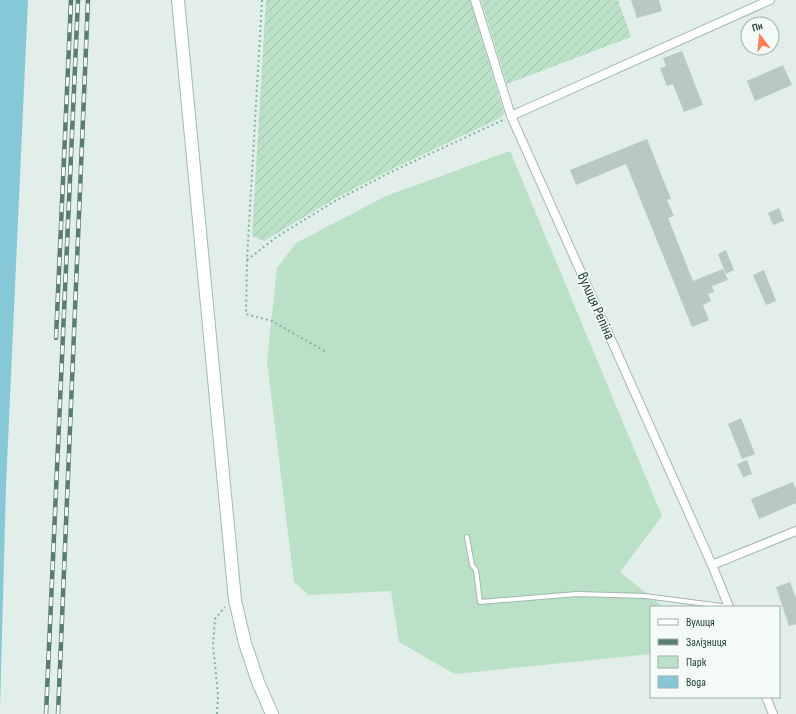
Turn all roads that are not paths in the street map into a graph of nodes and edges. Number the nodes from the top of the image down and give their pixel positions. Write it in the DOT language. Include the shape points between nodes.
graph roads {
  1 [pos="178,0"];
  2 [pos="475,0"];
  3 [pos="770,0"];
  4 [pos="511,116"];
  5 [pos="796,531"];
  6 [pos="467,537"];
  7 [pos="712,565"];
  8 [pos="721,606"];
  9 [pos="729,606"];
  10 [pos="766,698"];
  11 [pos="272,714"];
  12 [pos="773,714"];
  1 -- 11 [label="main road" via="235,600 245,643"];
  2 -- 4 [label="street, вулиця Репіна"];
  3 -- 4 [label="street"];
  4 -- 7 [label="street, вулиця Репіна"];
  5 -- 7 [label="street"];
  6 -- 8 [label="lane" via="472,564 476,570 480,602 577,594 645,596"];
  7 -- 9 [label="street, вулиця Репіна"];
  10 -- 12 [label="street"];
}
